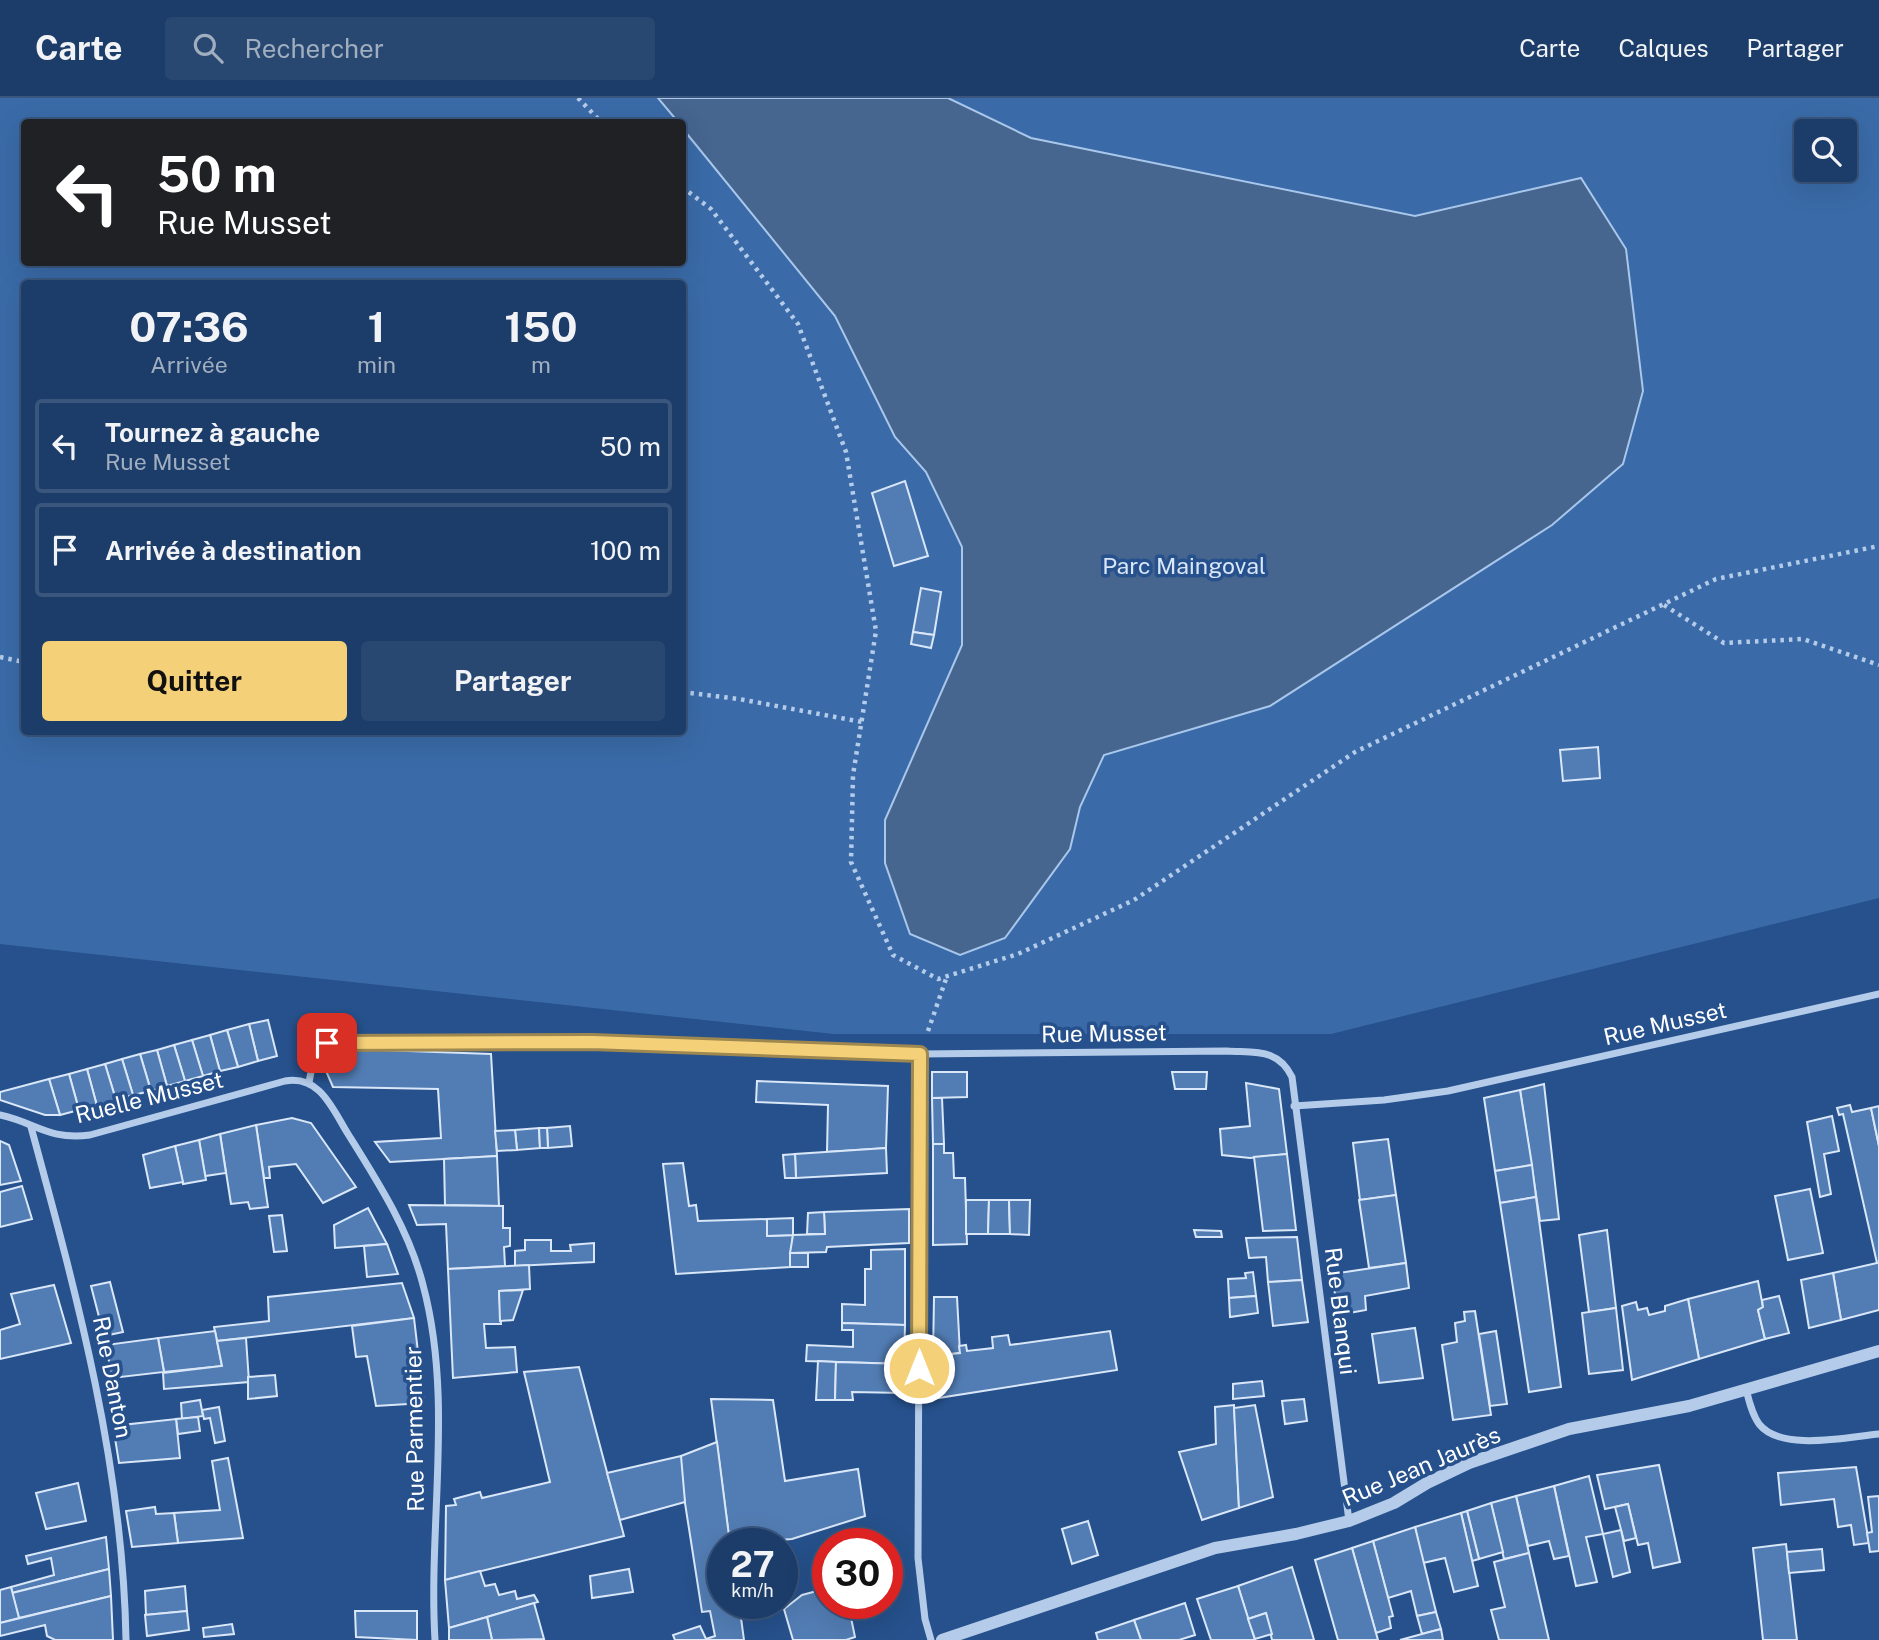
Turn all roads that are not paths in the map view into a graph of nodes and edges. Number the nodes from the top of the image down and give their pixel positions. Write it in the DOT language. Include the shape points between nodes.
graph roads {
  1 [pos="1879,994"];
  2 [pos="920,1054"];
  3 [pos="309,1082"];
  4 [pos="1294,1106"];
  5 [pos="0,1115"];
  6 [pos="30,1127"];
  7 [pos="1879,1351"];
  8 [pos="1746,1389"];
  9 [pos="1879,1434"];
  10 [pos="1349,1521"];
  11 [pos="126,1640"];
  12 [pos="435,1640"];
  13 [pos="931,1640"];
  14 [pos="942,1640"];
  1 -- 4 [label="street, Rue Musset" via="1448,1091"];
  2 -- 3 [label="street, Rue Musset" via="592,1042 327,1043 315,1053"];
  2 -- 4 [label="street, Rue Musset" via="1227,1051 1272,1055 1284,1062 1292,1077"];
  2 -- 13 [label="street" via="918,1558"];
  3 -- 6 [label="street, Ruelle Musset" via="285,1081 90,1135 54,1135"];
  3 -- 12 [label="street, Rue Parmentier" via="321,1090 382,1189 423,1285 436,1376"];
  4 -- 10 [label="street, Rue Blanqui"];
  5 -- 6 [label="street, Ruelle Musset"];
  6 -- 11 [label="street, Rue Danton" via="92,1363 119,1520"];
  7 -- 8 [label="street, Rue Jean Jaurès"];
  8 -- 9 [label="street" via="1760,1425 1782,1440"];
  8 -- 10 [label="street, Rue Jean Jaurès" via="1666,1411 1569,1429 1469,1463"];
  10 -- 14 [label="street, Rue Jean Jaurès" via="1234,1542"];
}
